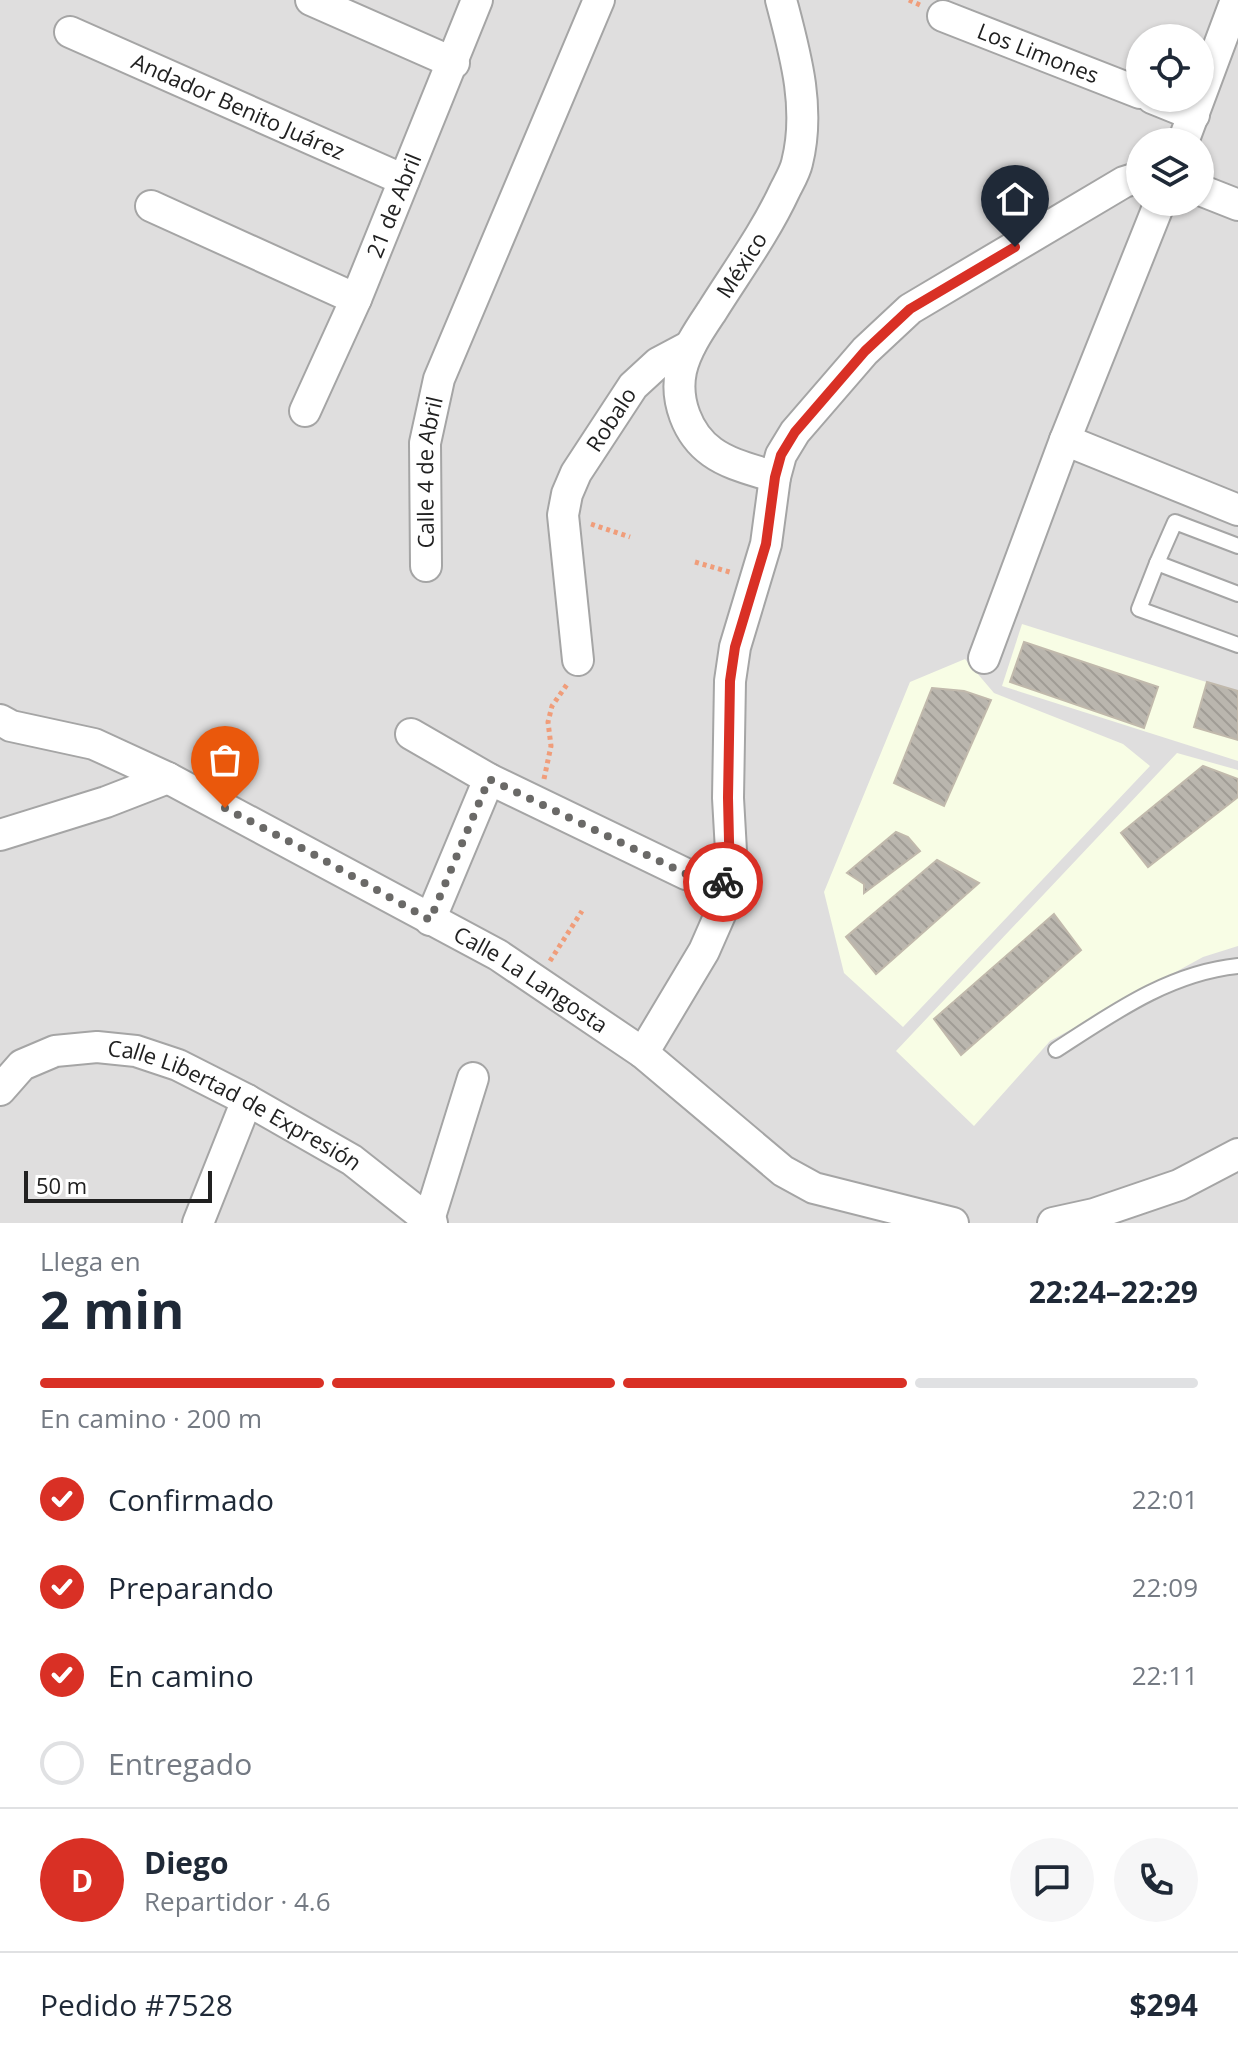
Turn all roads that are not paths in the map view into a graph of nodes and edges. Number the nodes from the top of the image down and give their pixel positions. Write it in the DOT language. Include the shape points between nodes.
graph roads {
  1 [pos="311,0"];
  2 [pos="477,0"];
  3 [pos="599,0"];
  4 [pos="781,0"];
  5 [pos="1236,0"];
  6 [pos="959,13"];
  7 [pos="70,32"];
  8 [pos="454,63"];
  9 [pos="1126,87"];
  10 [pos="1169,112"];
  11 [pos="1189,128"];
  12 [pos="404,180"];
  13 [pos="1126,181"];
  14 [pos="1214,196"];
  15 [pos="1238,205"];
  16 [pos="151,206"];
  17 [pos="1154,216"];
  18 [pos="356,299"];
  19 [pos="690,346"];
  20 [pos="305,411"];
  21 [pos="1065,440"];
  22 [pos="775,477"];
  23 [pos="1238,510"];
  24 [pos="1238,546"];
  25 [pos="1157,563"];
  26 [pos="426,566"];
  27 [pos="1238,594"];
  28 [pos="1238,645"];
  29 [pos="984,658"];
  30 [pos="578,660"];
  31 [pos="0,720"];
  32 [pos="411,734"];
  33 [pos="168,778"];
  34 [pos="489,779"];
  35 [pos="0,835"];
  36 [pos="730,883"];
  37 [pos="430,920"];
  38 [pos="1238,966"];
  39 [pos="1056,1050"];
  40 [pos="643,1053"];
  41 [pos="473,1078"];
  42 [pos="0,1090"];
  43 [pos="247,1100"];
  44 [pos="1238,1154"];
  45 [pos="429,1222"];
  46 [pos="198,1223"];
  47 [pos="953,1223"];
  48 [pos="1053,1223"];
  1 -- 8 [label="street"];
  2 -- 8 [label="street, 21 de Abril"];
  3 -- 26 [label="street, Calle 4 de Abril" via="439,379 425,443"];
  4 -- 19 [label="street, México" via="804,114 797,164 771,219"];
  5 -- 11 [label="street"];
  6 -- 9 [label="street, Los Limones"];
  7 -- 12 [label="street, Andador Benito Juárez"];
  8 -- 12 [label="street, 21 de Abril"];
  10 -- 11 [label="street"];
  12 -- 18 [label="street, 21 de Abril"];
  13 -- 22 [label="street" via="910,309 865,351 795,432"];
  14 -- 15 [label="street"];
  16 -- 18 [label="street"];
  17 -- 21 [label="street"];
  18 -- 20 [label="street, 21 de Abril"];
  19 -- 22 [label="street, México" via="681,372 686,421 713,452"];
  19 -- 30 [label="street, Robalo" via="658,363 633,386 567,494 563,515"];
  21 -- 23 [label="street"];
  21 -- 29 [label="street"];
  22 -- 36 [label="street" via="766,544 730,681"];
  24 -- 25 [label="lane" via="1175,522"];
  25 -- 27 [label="lane"];
  25 -- 28 [label="lane" via="1139,609"];
  31 -- 33 [label="street, Calle La Langosta" via="94,744"];
  32 -- 34 [label="street"];
  33 -- 35 [label="street"];
  33 -- 37 [label="street, Calle La Langosta"];
  34 -- 36 [label="street" via="686,874"];
  34 -- 37 [label="street"];
  36 -- 40 [label="street" via="704,951"];
  37 -- 40 [label="street, Calle La Langosta" via="538,979"];
  38 -- 39 [label="lane" via="1166,984"];
  40 -- 47 [label="street, Calle La Langosta" via="783,1171 814,1188"];
  41 -- 45 [label="street"];
  42 -- 43 [label="street, Calle Libertad de Expresión" via="22,1065 55,1051 97,1047 136,1051 178,1065"];
  43 -- 45 [label="street, Calle Libertad de Expresión" via="352,1160"];
  43 -- 46 [label="street"];
  44 -- 48 [label="street" via="1179,1185"];
}
